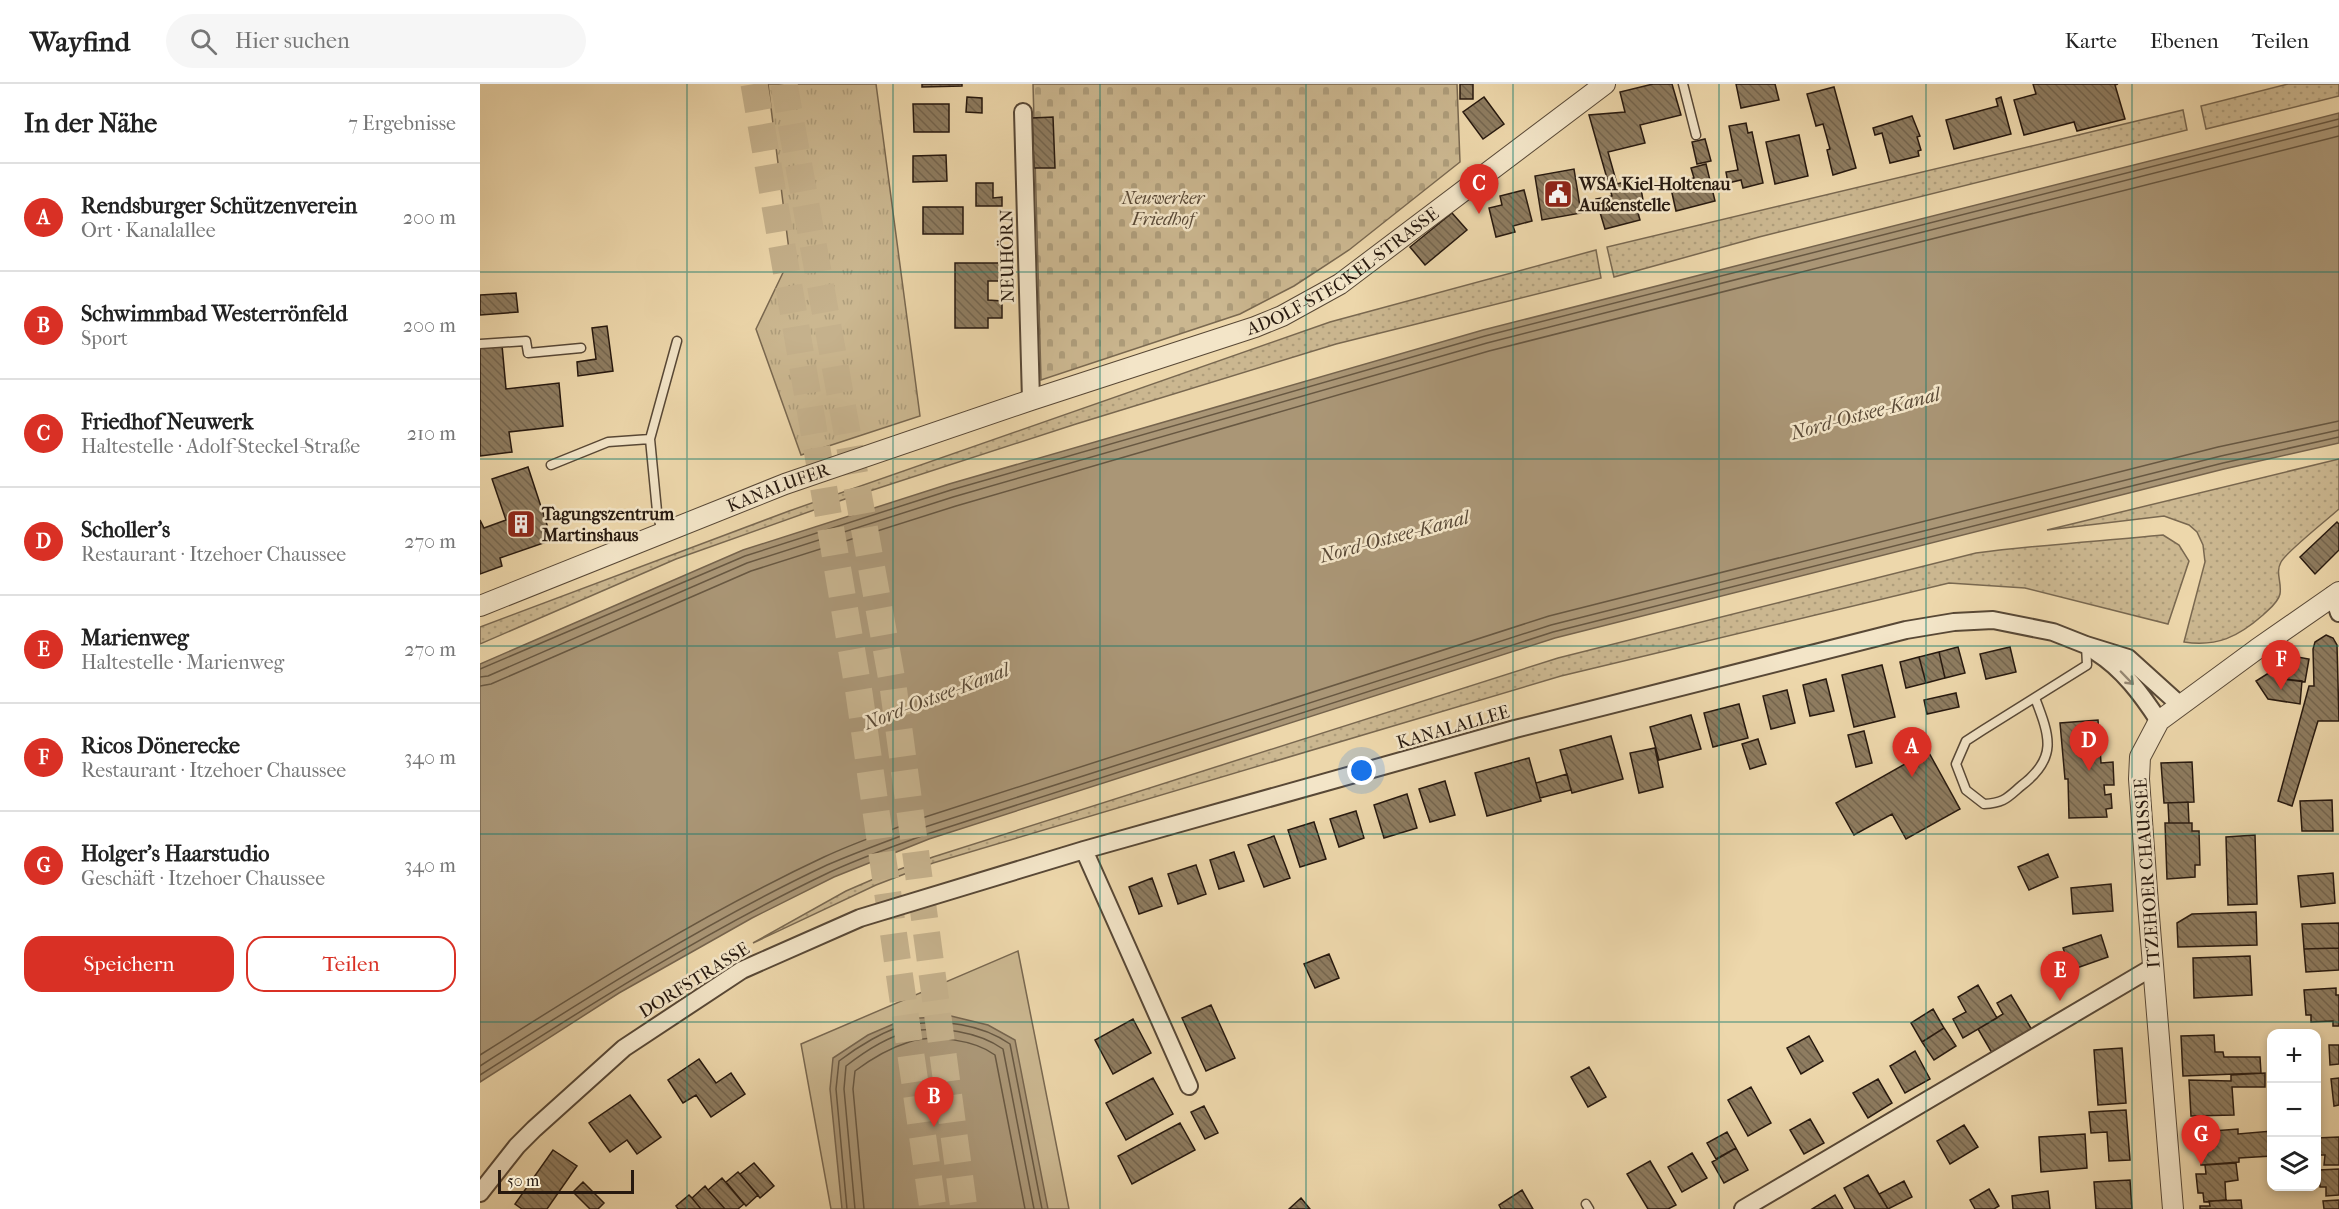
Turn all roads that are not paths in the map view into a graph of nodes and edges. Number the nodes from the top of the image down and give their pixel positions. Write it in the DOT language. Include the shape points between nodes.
graph roads {
  1 [pos="1605,84"];
  2 [pos="1683,84"];
  3 [pos="1023,112"];
  4 [pos="1696,135"];
  5 [pos="677,341"];
  6 [pos="480,344"];
  7 [pos="581,348"];
  8 [pos="1083,383"];
  9 [pos="1031,400"];
  10 [pos="650,439"];
  11 [pos="551,465"];
  12 [pos="662,533"];
  13 [pos="2337,600"];
  14 [pos="480,606"];
  15 [pos="2086,645"];
  16 [pos="2035,698"];
  17 [pos="2180,705"];
  18 [pos="2159,721"];
  19 [pos="1084,850"];
  20 [pos="2153,967"];
  21 [pos="1189,1086"];
  22 [pos="480,1193"];
  23 [pos="1743,1209"];
  24 [pos="2173,1209"];
  1 -- 8 [label="street, ADOLF-STECKEL-STRASSE" via="1341,284 1255,327"];
  2 -- 4 [label="lane"];
  3 -- 9 [label="street, NEUHÖRN"];
  5 -- 10 [label="lane"];
  6 -- 7 [label="lane" via="526,341 528,353"];
  8 -- 9 [label="street, KANALUFER"];
  9 -- 12 [label="street, KANALUFER" via="785,484"];
  10 -- 11 [label="lane" via="608,442"];
  10 -- 12 [label="lane"];
  12 -- 14 [label="street, KANALUFER"];
  13 -- 17 [label="street, ITZEHOER CHAUSSEE"];
  15 -- 16 [label="lane" via="2087,665"];
  15 -- 17 [label="street, KANALALLEE" via="2127,658"];
  15 -- 18 [label="street, KANALALLEE, one-way" via="2125,675"];
  15 -- 19 [label="street, KANALALLEE" via="2053,632 1993,620 1906,630 1515,729"];
  16 -- 16 [label="lane" via="1966,741 1956,764 1966,790 1984,804 1999,804 2035,775 2048,755 2045,724"];
  17 -- 18 [label="street, ITZEHOER CHAUSSEE"];
  18 -- 20 [label="street, ITZEHOER CHAUSSEE" via="2140,757 2139,779"];
  19 -- 21 [label="street"];
  19 -- 22 [label="street, DORFSTRASSE" via="860,918 742,970 624,1048 517,1146"];
  20 -- 23 [label="street"];
  20 -- 24 [label="street, ITZEHOER CHAUSSEE"];
}
